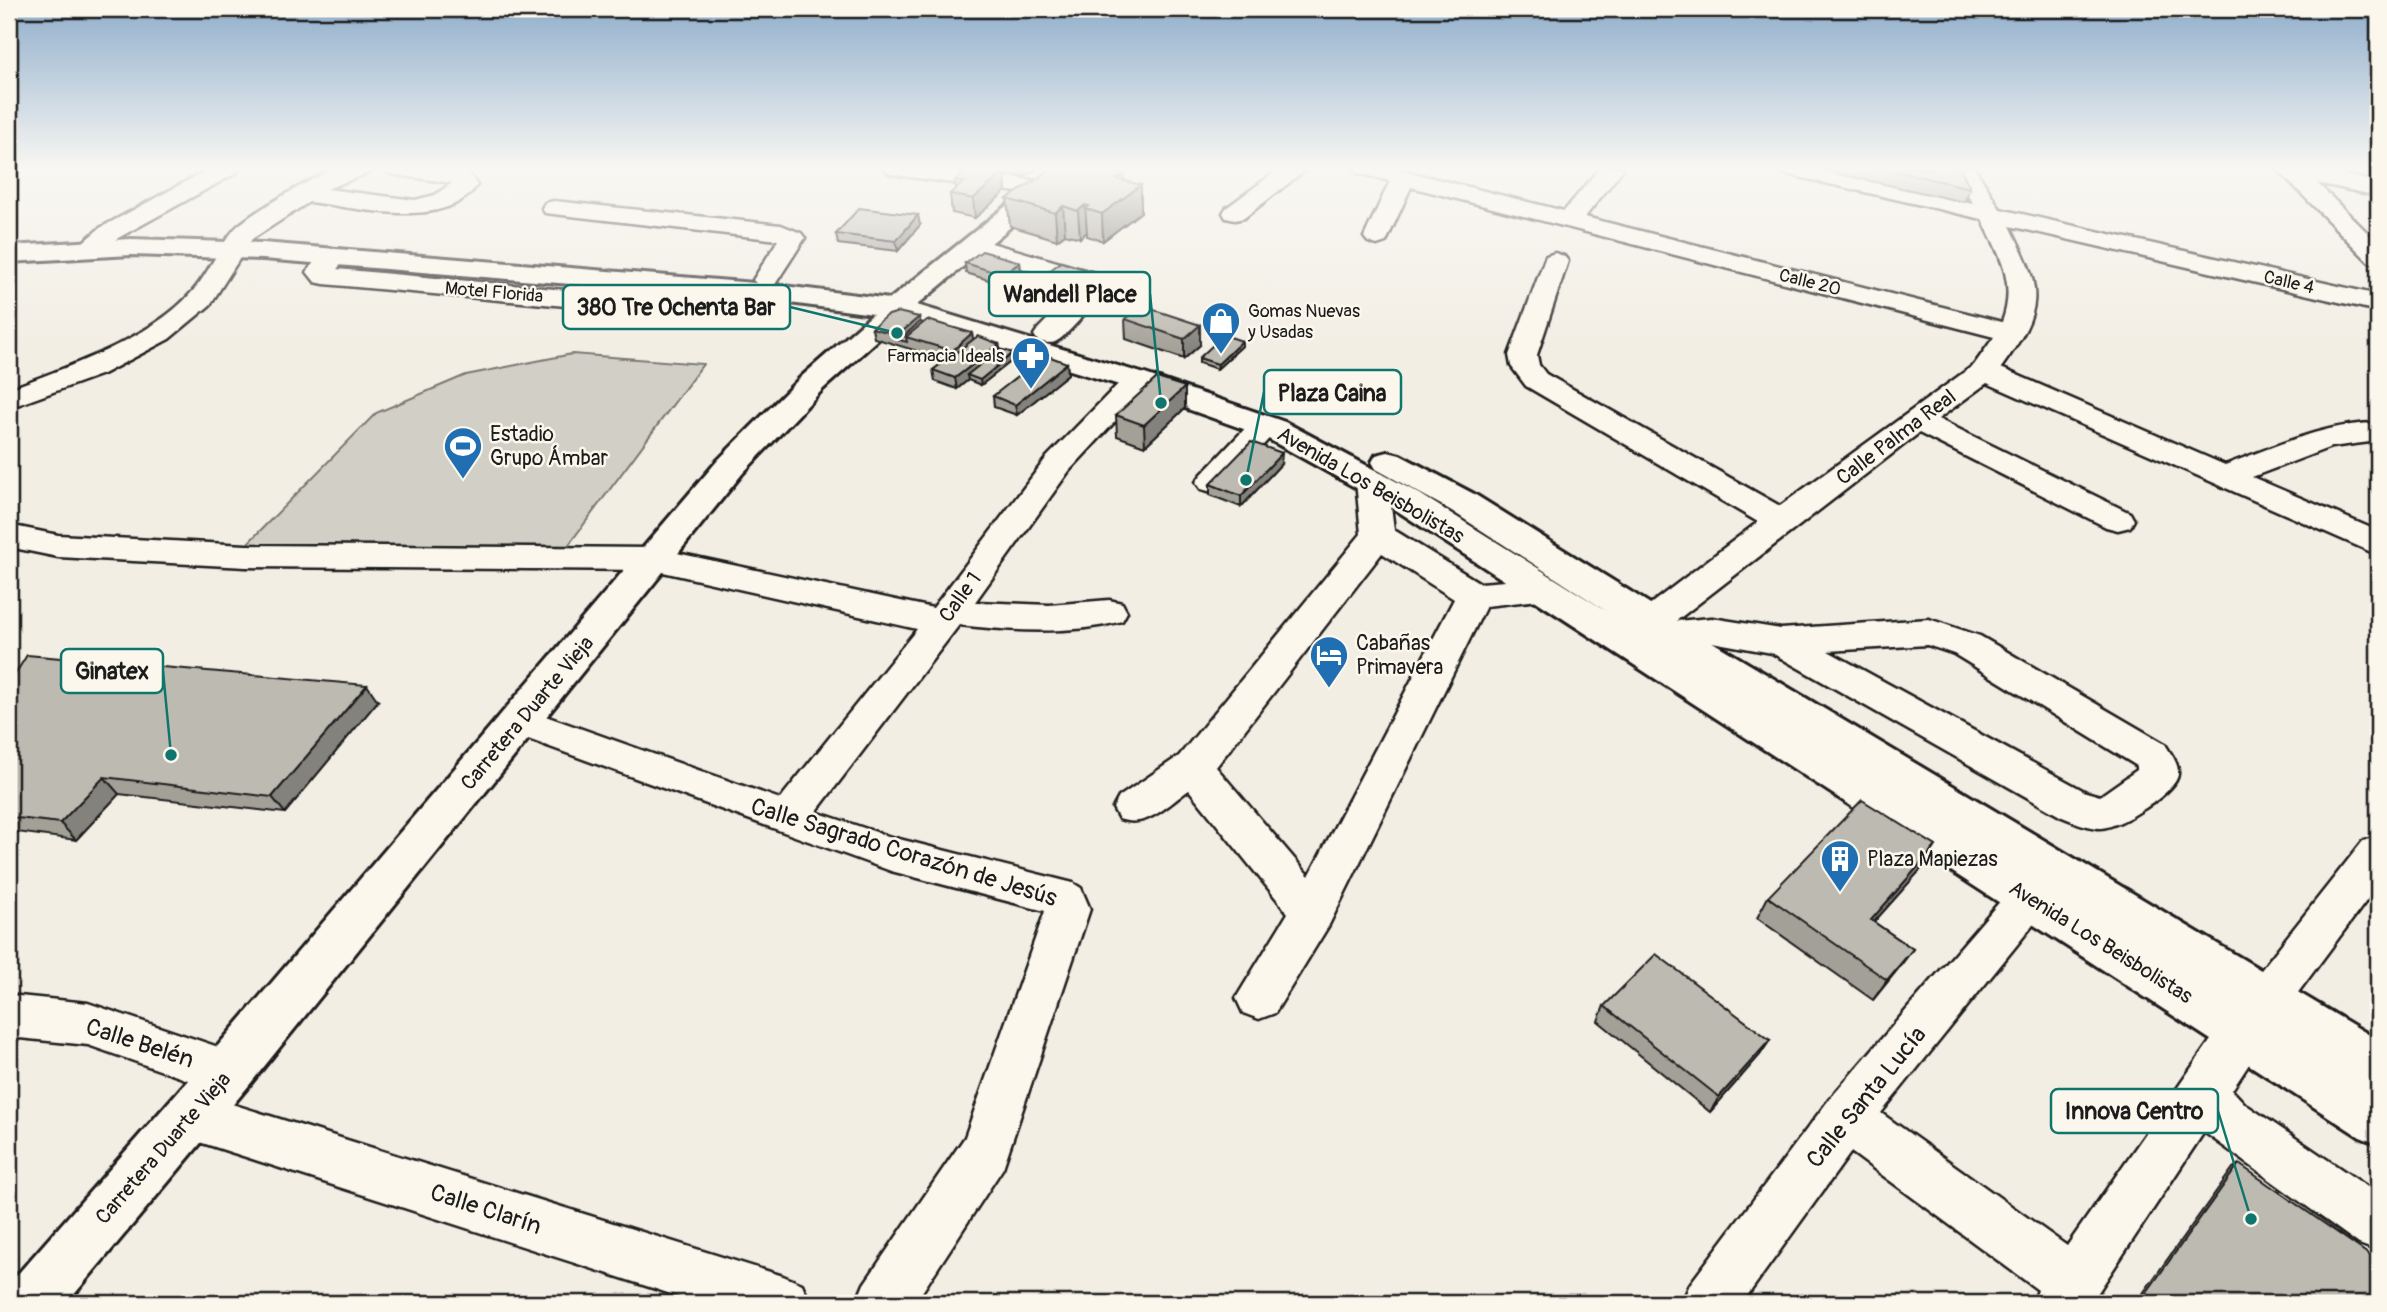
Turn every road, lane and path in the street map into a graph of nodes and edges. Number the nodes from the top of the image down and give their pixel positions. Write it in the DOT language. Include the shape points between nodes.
graph roads {
  1 [pos="120,229"];
  2 [pos="256,229"];
  3 [pos="755,229"];
  4 [pos="995,229"];
  5 [pos="1380,229"];
  6 [pos="1601,229"];
  7 [pos="2000,229"];
  8 [pos="2056,229"];
  9 [pos="2350,229"];
  10 [pos="1377,237"];
  11 [pos="99,241"];
  12 [pos="238,242"];
  13 [pos="14,243"];
  14 [pos="974,246"];
  15 [pos="2378,257"];
  16 [pos="1555,261"];
  17 [pos="767,286"];
  18 [pos="906,300"];
  19 [pos="2378,303"];
  20 [pos="2011,333"];
  21 [pos="1048,335"];
  22 [pos="1984,371"];
  23 [pos="1137,381"];
  24 [pos="9,399"];
  25 [pos="1918,421"];
  26 [pos="1265,425"];
  27 [pos="2378,432"];
  28 [pos="2224,476"];
  29 [pos="1373,481"];
  30 [pos="1212,482"];
  31 [pos="2118,520"];
  32 [pos="1781,521"];
  33 [pos="1378,535"];
  34 [pos="9,536"];
  35 [pos="2378,544"];
  36 [pos="654,559"];
  37 [pos="1545,590"];
  38 [pos="1474,595"];
  39 [pos="1109,612"];
  40 [pos="945,617"];
  41 [pos="1649,632"];
  42 [pos="1782,642"];
  43 [pos="520,721"];
  44 [pos="1193,767"];
  45 [pos="1133,808"];
  46 [pos="788,818"];
  47 [pos="2378,853"];
  48 [pos="2030,897"];
  49 [pos="1312,912"];
  50 [pos="1259,998"];
  51 [pos="9,1016"];
  52 [pos="2255,1016"];
  53 [pos="2378,1067"];
  54 [pos="228,1072"];
  55 [pos="2207,1086"];
  56 [pos="190,1115"];
  57 [pos="1846,1118"];
  58 [pos="2378,1119"];
  59 [pos="2378,1225"];
  60 [pos="2066,1293"];
  61 [pos="30,1303"];
  62 [pos="782,1303"];
  63 [pos="883,1303"];
  64 [pos="1709,1303"];
  1 -- 11 [label="street"];
  2 -- 12 [label="street"];
  3 -- 17 [label="street" via="792,238"];
  4 -- 14 [label="main road, Carretera Duarte Vieja"];
  5 -- 10 [label="street"];
  6 -- 20 [label="street, Calle 20"];
  7 -- 20 [label="street, Calle Palma Real" via="2022,283"];
  8 -- 19 [label="street, Calle 4"];
  9 -- 15 [label="street"];
  11 -- 12 [label="main road, Avenida Los Beisbolistas"];
  11 -- 13 [label="main road, Avenida Los Beisbolistas"];
  12 -- 17 [label="main road, Avenida Los Beisbolistas"];
  12 -- 17 [label="main road, Avenida Los Beisbolistas" via="335,257"];
  12 -- 24 [label="street" via="201,299 159,333 93,368"];
  14 -- 18 [label="main road, Carretera Duarte Vieja"];
  14 -- 21 [label="street" via="1089,281 1087,294"];
  16 -- 32 [label="street" via="1522,355 1529,373"];
  17 -- 18 [label="main road, Avenida Los Beisbolistas"];
  18 -- 21 [label="main road, Avenida Los Beisbolistas"];
  18 -- 23 [label="main road, Avenida Los Beisbolistas"];
  18 -- 36 [label="main road, Carretera Duarte Vieja" via="812,383 730,467"];
  20 -- 22 [label="street, Calle Palma Real"];
  21 -- 41 [label="main road, Avenida Los Beisbolistas" via="1300,415 1462,502"];
  22 -- 25 [label="street, Calle Palma Real"];
  22 -- 28 [label="street"];
  23 -- 26 [label="main road, Avenida Los Beisbolistas"];
  23 -- 40 [label="street, Calle 1" via="1058,464"];
  25 -- 31 [label="street"];
  25 -- 32 [label="street, Calle Palma Real"];
  26 -- 29 [label="main road, Avenida Los Beisbolistas"];
  26 -- 30 [label="street"];
  27 -- 28 [label="street" via="2360,431 2322,441"];
  28 -- 35 [label="street"];
  29 -- 33 [label="street"];
  29 -- 37 [label="main road, Avenida Los Beisbolistas"];
  32 -- 41 [label="street, Calle Palma Real"];
  33 -- 38 [label="street"];
  33 -- 44 [label="street"];
  34 -- 36 [label="street" via="58,546 246,556"];
  36 -- 40 [label="street"];
  36 -- 43 [label="main road, Carretera Duarte Vieja"];
  37 -- 38 [label="street"];
  37 -- 41 [label="main road, Avenida Los Beisbolistas"];
  38 -- 49 [label="street"];
  39 -- 40 [label="street" via="1067,618"];
  40 -- 46 [label="street, Calle 1"];
  41 -- 42 [label="street" via="1713,630"];
  41 -- 48 [label="main road, Avenida Los Beisbolistas"];
  41 -- 52 [label="main road, Avenida Los Beisbolistas"];
  42 -- 42 [label="street" via="1905,632 1948,637 2151,755 2158,776 2109,811 2074,804"];
  43 -- 46 [label="street, Calle Sagrado Corazón de Jesús"];
  43 -- 54 [label="main road, Carretera Duarte Vieja"];
  44 -- 45 [label="street"];
  44 -- 49 [label="street"];
  46 -- 63 [label="street, Calle Sagrado Corazón de Jesús" via="891,854 1058,896 1068,909 985,1152"];
  47 -- 52 [label="street"];
  48 -- 52 [label="main road, Avenida Los Beisbolistas"];
  48 -- 57 [label="street, Calle Santa Lucía"];
  49 -- 50 [label="street"];
  51 -- 54 [label="street, Calle Belén" via="88,1024"];
  52 -- 53 [label="main road, Avenida Los Beisbolistas"];
  52 -- 55 [label="street"];
  52 -- 58 [label="main road, Avenida Los Beisbolistas"];
  54 -- 56 [label="main road, Carretera Duarte Vieja"];
  55 -- 59 [label="street" via="2211,1104 2227,1121"];
  55 -- 60 [label="street"];
  56 -- 61 [label="main road, Carretera Duarte Vieja"];
  56 -- 62 [label="street, Calle Clarín"];
  57 -- 60 [label="street"];
  57 -- 64 [label="street, Calle Santa Lucía"];
}
